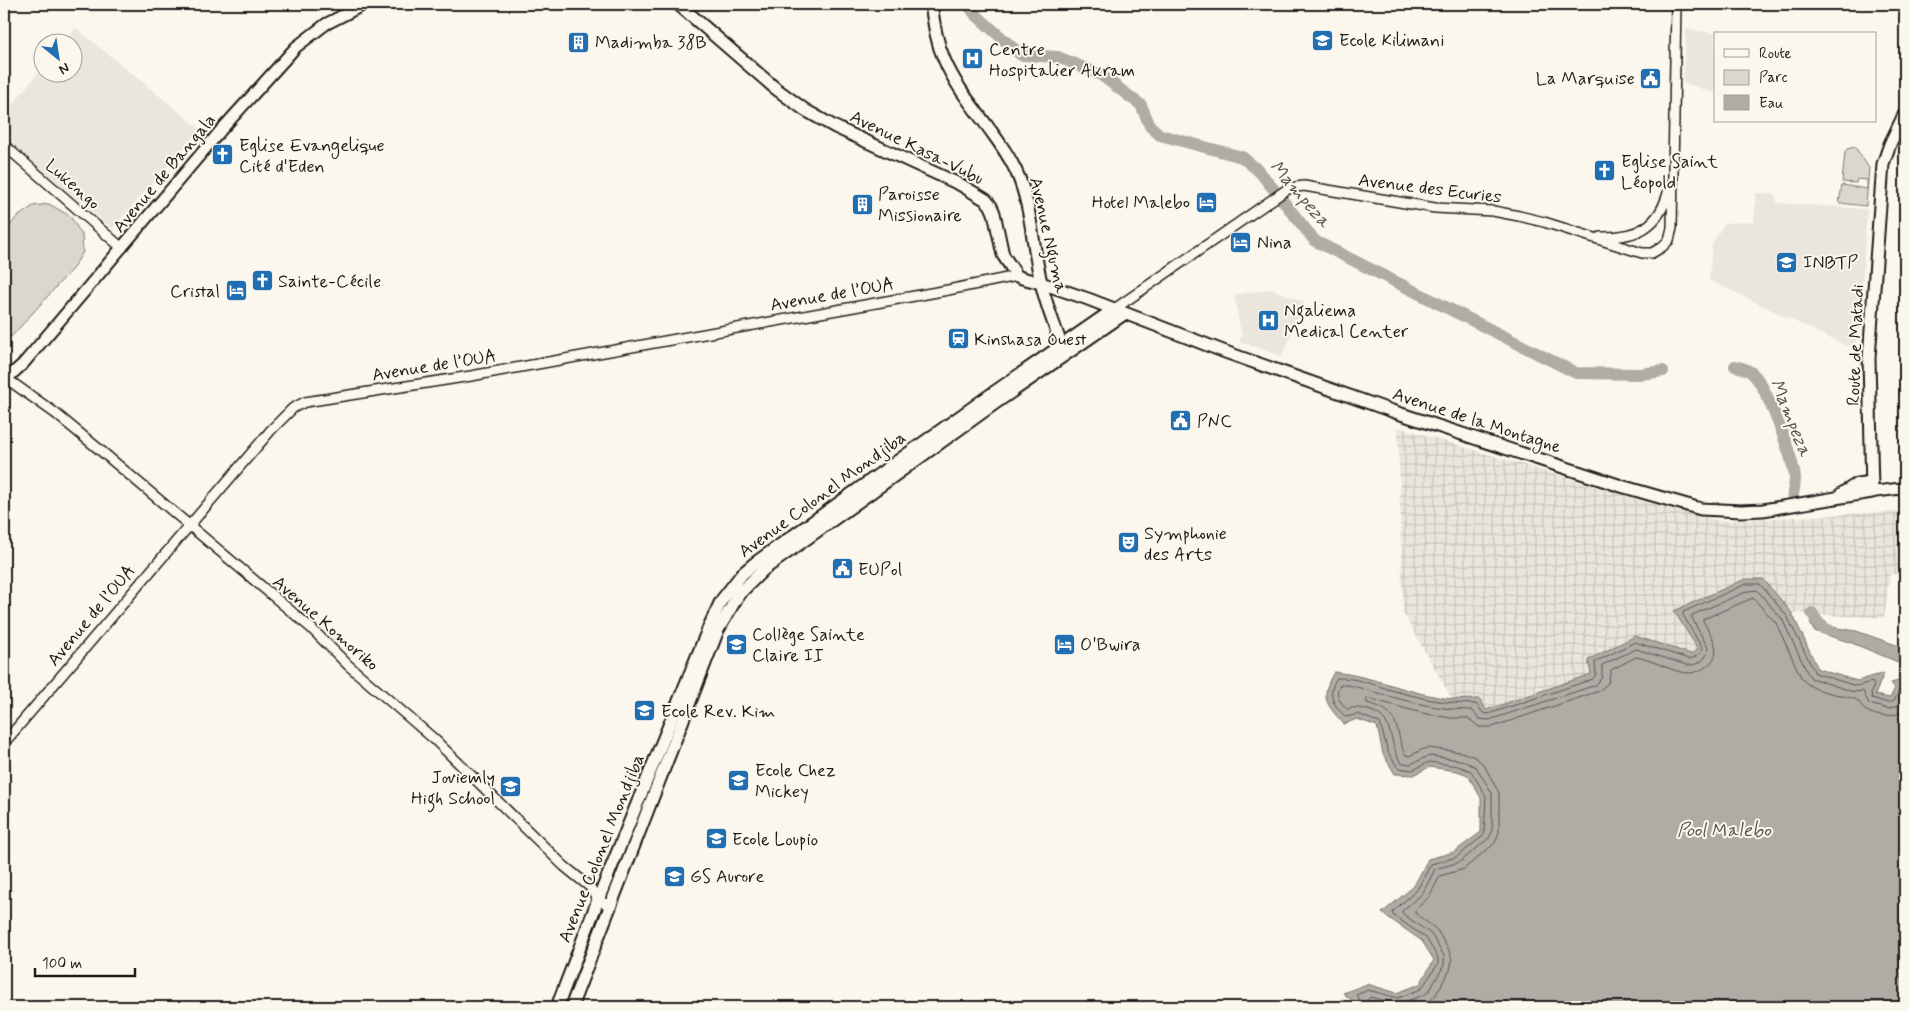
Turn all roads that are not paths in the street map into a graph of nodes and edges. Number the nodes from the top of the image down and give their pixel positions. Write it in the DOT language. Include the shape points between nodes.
graph roads {
  1 [pos="365,4"];
  2 [pos="678,4"];
  3 [pos="932,4"];
  4 [pos="1676,4"];
  5 [pos="1905,113"];
  6 [pos="4,145"];
  7 [pos="1672,176"];
  8 [pos="1590,236"];
  9 [pos="122,248"];
  10 [pos="1017,276"];
  11 [pos="1041,283"];
  12 [pos="1119,312"];
  13 [pos="1063,351"];
  14 [pos="5,380"];
  15 [pos="1870,463"];
  16 [pos="1857,484"];
  17 [pos="1872,487"];
  18 [pos="1903,488"];
  19 [pos="1827,498"];
  20 [pos="189,526"];
  21 [pos="4,743"];
  22 [pos="598,900"];
  23 [pos="610,906"];
  24 [pos="557,1007"];
  25 [pos="570,1007"];
  1 -- 9 [label="main road, Avenue de Bangala" via="326,24 296,46"];
  2 -- 10 [label="main road, Avenue Kasa-Vubu" via="805,110 986,200 994,213 1003,255"];
  3 -- 11 [label="main road, Avenue Nguma" via="936,36 945,62 1016,171 1025,197"];
  4 -- 7 [label="street, Avenue des Ecuries"];
  5 -- 15 [label="main road, Route de Matadi" via="1883,164 1869,358"];
  6 -- 9 [label="street, Lukengo"];
  7 -- 8 [label="street, Avenue des Ecuries" via="1662,210 1641,230 1631,235"];
  7 -- 8 [label="street, Avenue des Ecuries" via="1672,228 1669,240 1662,247 1652,253 1642,253"];
  8 -- 12 [label="street, Avenue des Ecuries" via="1493,211 1435,208 1296,187 1142,290"];
  9 -- 14 [label="main road, Avenue de Bangala" via="23,364"];
  10 -- 11 [label="main road"];
  10 -- 20 [label="street, Avenue de l’OUA" via="471,376 300,403 271,430"];
  11 -- 12 [label="main road"];
  11 -- 13 [label="main road, Avenue Nguma"];
  12 -- 13 [label="main road, Avenue Colonel Mondjiba"];
  12 -- 19 [label="main road, Avenue de la Montagne" via="1383,408 1701,509 1741,511"];
  13 -- 22 [label="main road, Avenue Colonel Mondjiba" via="930,437 742,574 721,601 709,627"];
  13 -- 23 [label="main road, Avenue Colonel Mondjiba" via="763,570 739,594 718,630"];
  14 -- 20 [label="street, Avenue Komoriko" via="54,413"];
  15 -- 16 [label="main road"];
  15 -- 17 [label="main road"];
  16 -- 17 [label="main road, Avenue de la Montagne"];
  16 -- 19 [label="main road, Avenue de la Montagne" via="1845,493"];
  17 -- 18 [label="main road"];
  17 -- 19 [label="main road, Avenue de la Montagne"];
  20 -- 21 [label="street, Avenue de l’OUA"];
  20 -- 22 [label="street, Avenue Komoriko" via="311,628 348,665 428,734 590,887"];
  22 -- 23 [label="street, Avenue Komoriko"];
  22 -- 24 [label="main road, Avenue Colonel Mondjiba"];
  23 -- 25 [label="main road, Avenue Colonel Mondjiba"];
}
